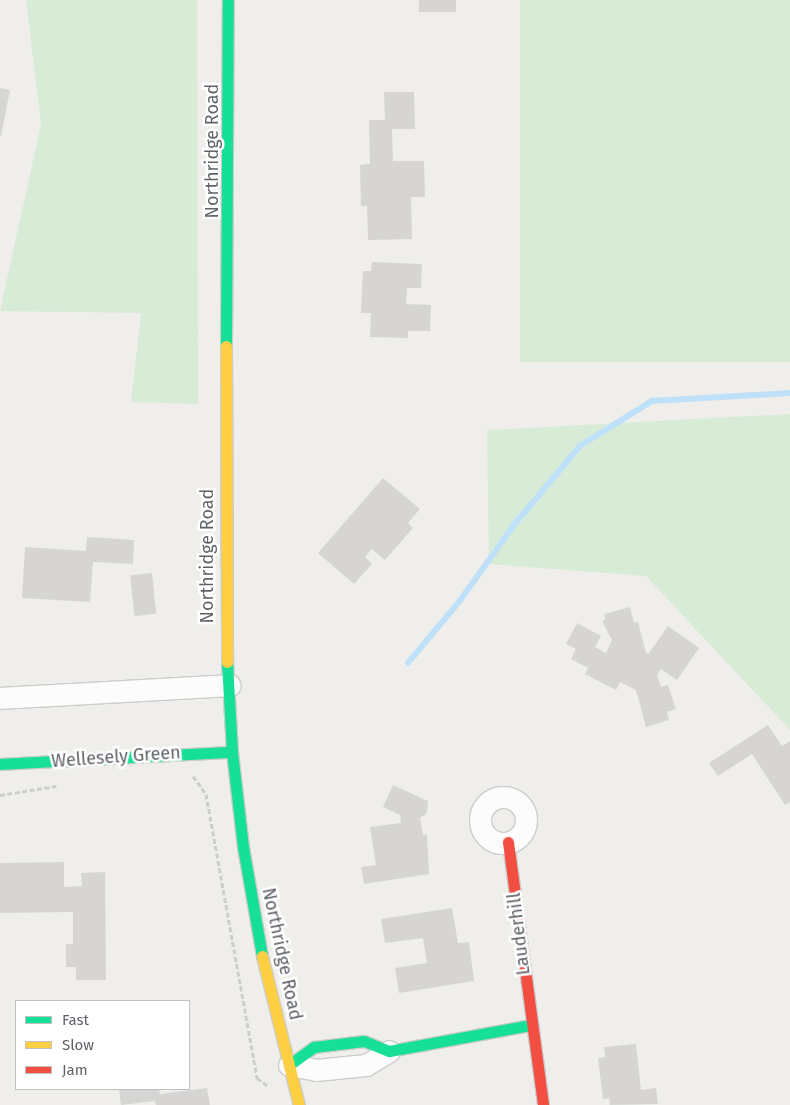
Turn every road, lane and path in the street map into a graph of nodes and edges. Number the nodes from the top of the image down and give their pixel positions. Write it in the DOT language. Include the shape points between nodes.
graph roads {
  1 [pos="228,0"];
  2 [pos="230,685"];
  3 [pos="0,698"];
  4 [pos="232,752"];
  5 [pos="0,764"];
  6 [pos="191,773"];
  7 [pos="64,785"];
  8 [pos="0,795"];
  9 [pos="508,842"];
  10 [pos="530,1025"];
  11 [pos="389,1051"];
  12 [pos="289,1065"];
  13 [pos="268,1086"];
  14 [pos="299,1105"];
  15 [pos="543,1105"];
  1 -- 2 [label="main road, Northridge Road" via="229,186 224,482"];
  2 -- 3 [label="street"];
  2 -- 4 [label="main road, Northridge Road"];
  4 -- 5 [label="main road, Wellesely Green"];
  4 -- 12 [label="main road, Northridge Road" via="243,847 262,958"];
  6 -- 13 [label="path" via="206,794 257,1078"];
  7 -- 8 [label="path"];
  9 -- 10 [label="main road, Lauderhill"];
  10 -- 11 [label="main road"];
  10 -- 15 [label="main road, Lauderhill"];
  11 -- 12 [label="street" via="366,1065 316,1070"];
  12 -- 14 [label="main road, Northridge Road"];
}
